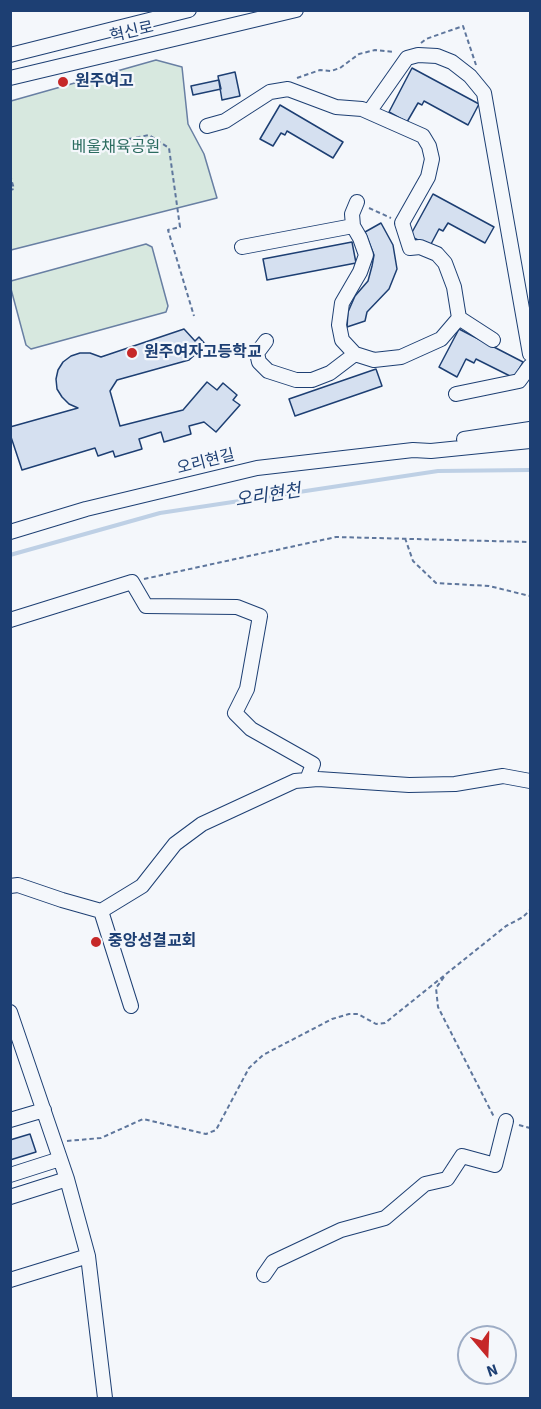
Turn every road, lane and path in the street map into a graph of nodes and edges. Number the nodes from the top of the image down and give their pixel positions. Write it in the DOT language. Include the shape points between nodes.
graph roads {
  1 [pos="296,10"];
  2 [pos="187,11"];
  3 [pos="190,36"];
  4 [pos="10,55"];
  5 [pos="411,57"];
  6 [pos="470,76"];
  7 [pos="10,78"];
  8 [pos="288,89"];
  9 [pos="369,112"];
  10 [pos="207,126"];
  11 [pos="114,142"];
  12 [pos="10,175"];
  13 [pos="10,190"];
  14 [pos="357,202"];
  15 [pos="402,223"];
  16 [pos="353,226"];
  17 [pos="242,247"];
  18 [pos="194,316"];
  19 [pos="459,318"];
  20 [pos="493,340"];
  21 [pos="266,341"];
  22 [pos="355,354"];
  23 [pos="531,354"];
  24 [pos="531,366"];
  25 [pos="456,394"];
  26 [pos="531,429"];
  27 [pos="531,441"];
  28 [pos="413,450"];
  29 [pos="10,532"];
  30 [pos="405,538"];
  31 [pos="531,542"];
  32 [pos="132,582"];
  33 [pos="531,596"];
  34 [pos="10,620"];
  35 [pos="307,780"];
  36 [pos="531,781"];
  37 [pos="10,886"];
  38 [pos="531,910"];
  39 [pos="101,911"];
  40 [pos="448,972"];
  41 [pos="131,1006"];
  42 [pos="11,1014"];
  43 [pos="44,1110"];
  44 [pos="10,1120"];
  45 [pos="500,1120"];
  46 [pos="55,1143"];
  47 [pos="60,1159"];
  48 [pos="10,1175"];
  49 [pos="67,1179"];
  50 [pos="10,1197"];
  51 [pos="88,1256"];
  52 [pos="264,1275"];
  53 [pos="10,1280"];
  54 [pos="105,1398"];
  1 -- 3 [label="street, 혁신로"];
  2 -- 3 [label="street"];
  2 -- 4 [label="street, 혁신로"];
  3 -- 7 [label="street, 혁신로"];
  5 -- 6 [label="street" via="437,56"];
  5 -- 6 [label="path" via="413,48 426,39 464,26 477,68"];
  5 -- 8 [label="path" via="375,50 359,54 340,68 303,75 291,82"];
  5 -- 9 [label="street"];
  6 -- 23 [label="street" via="484,93"];
  8 -- 9 [label="street" via="336,107"];
  8 -- 10 [label="street" via="270,92 225,121"];
  9 -- 15 [label="street" via="423,136 429,146 432,159 428,177"];
  11 -- 18 [label="path" via="149,135 169,148 180,227 168,230"];
  12 -- 13 [label="path" via="14,189"];
  14 -- 15 [label="path"];
  14 -- 16 [label="street"];
  15 -- 19 [label="street" via="410,248 420,247 437,254 446,263"];
  16 -- 17 [label="street"];
  16 -- 22 [label="street" via="366,255 342,303 339,325 342,340"];
  19 -- 20 [label="street"];
  19 -- 22 [label="street" via="441,339 401,357 374,360"];
  21 -- 22 [label="street" via="257,353 259,362 268,371 296,380 312,380 330,373"];
  24 -- 25 [label="street" via="519,381"];
  26 -- 28 [label="street, 오리현길" via="428,444"];
  27 -- 28 [label="street, 오리현길"];
  28 -- 29 [label="street, 오리현길" via="258,468 86,509"];
  30 -- 31 [label="path"];
  30 -- 32 [label="path" via="336,537"];
  30 -- 33 [label="path" via="413,561 436,583 489,586"];
  32 -- 34 [label="street"];
  32 -- 35 [label="street" via="146,606 237,607 260,616 247,690 235,713 251,729 313,764"];
  35 -- 36 [label="street" via="409,785 455,784 504,776"];
  35 -- 39 [label="street" via="295,781 202,824 175,844 142,886"];
  37 -- 39 [label="street" via="18,885"];
  38 -- 40 [label="path"];
  39 -- 41 [label="street"];
  40 -- 45 [label="path" via="436,988 438,1007"];
  40 -- 46 [label="path" via="386,1023 376,1024 358,1014 349,1014 263,1055 249,1068 216,1130 206,1134 143,1119 100,1138"];
  42 -- 43 [label="street"];
  43 -- 44 [label="street"];
  43 -- 46 [label="street"];
  45 -- 52 [label="street" via="495,1165 462,1156 447,1179 425,1184 386,1218 332,1235 273,1262"];
  46 -- 47 [label="street"];
  47 -- 48 [label="street"];
  47 -- 49 [label="street"];
  49 -- 50 [label="street"];
  49 -- 51 [label="street"];
  51 -- 53 [label="street"];
  51 -- 54 [label="street"];
}
